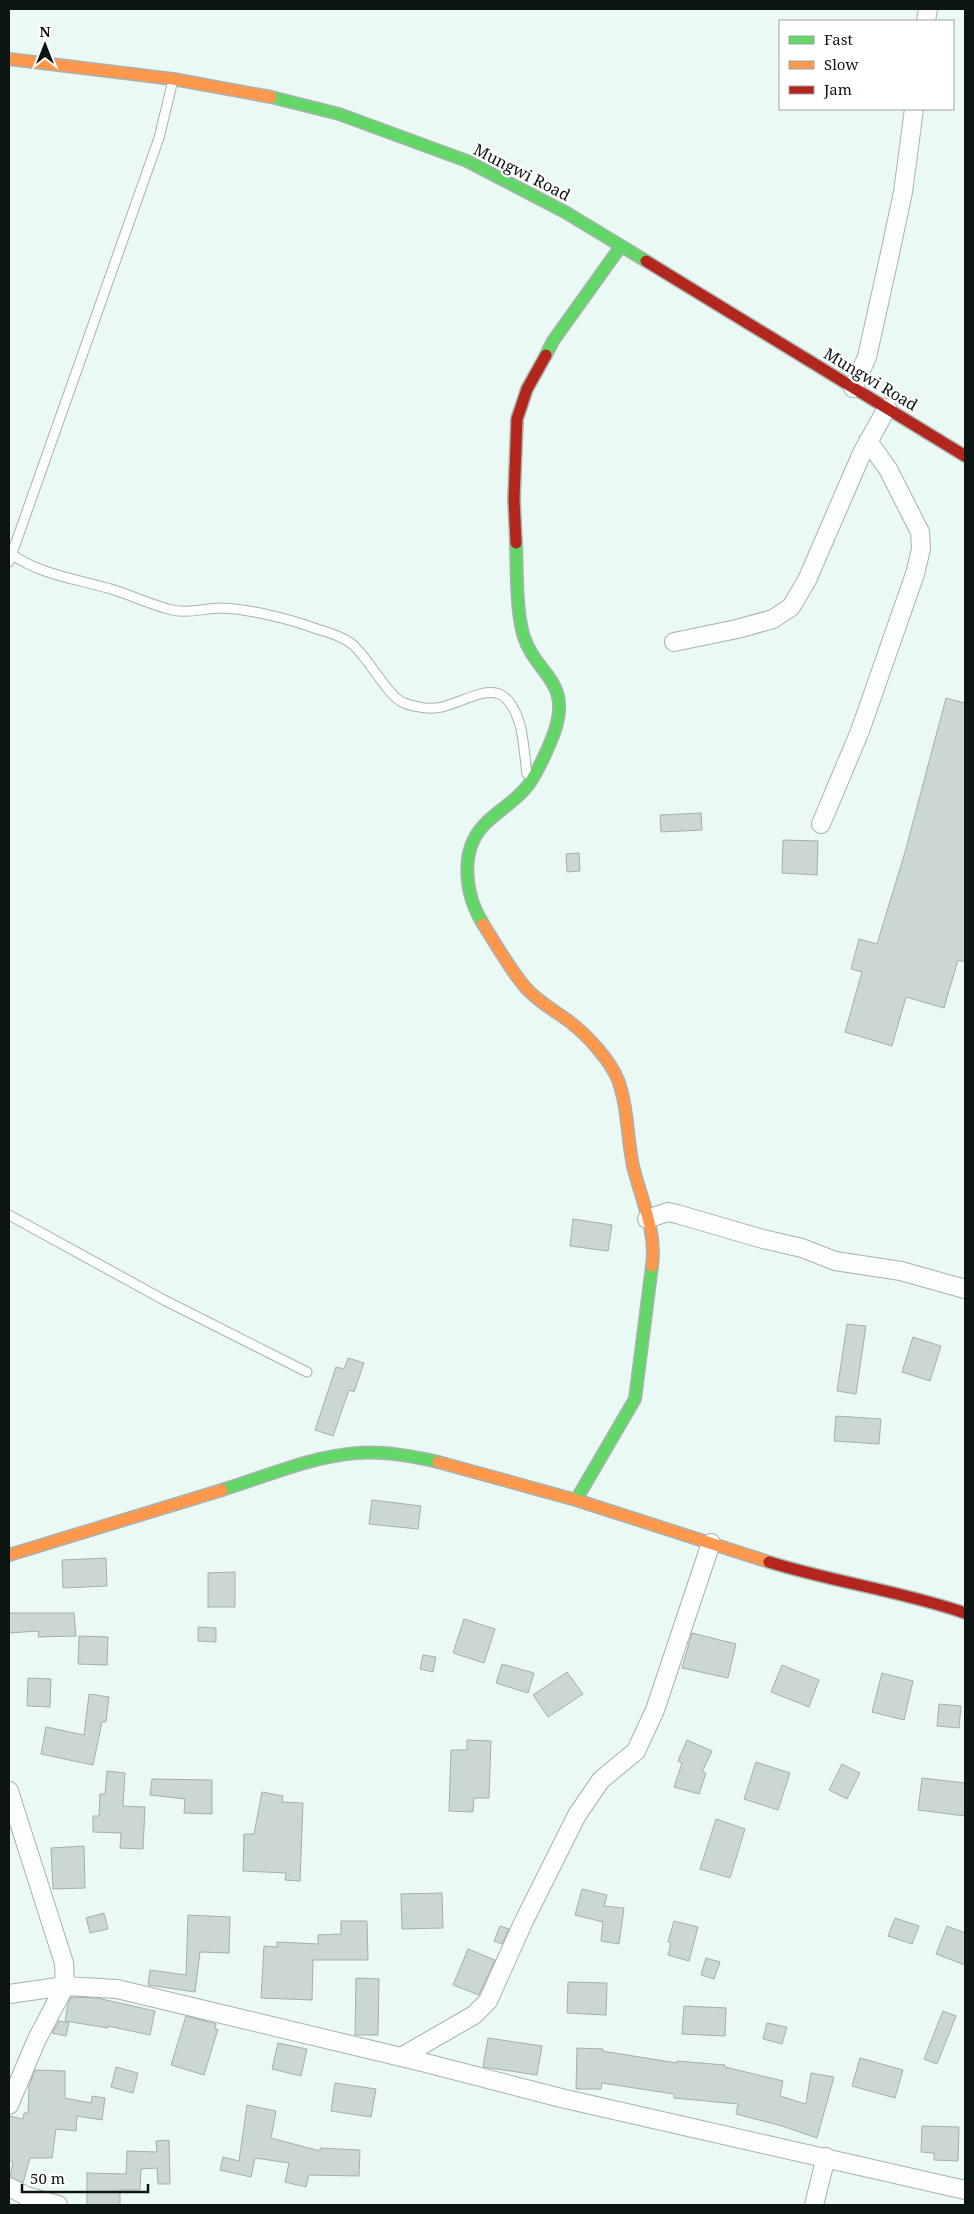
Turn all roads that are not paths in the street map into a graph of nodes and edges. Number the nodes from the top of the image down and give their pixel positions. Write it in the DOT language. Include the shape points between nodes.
graph roads {
  1 [pos="9,60"];
  2 [pos="173,79"];
  3 [pos="914,110"];
  4 [pos="621,246"];
  5 [pos="853,388"];
  6 [pos="887,408"];
  7 [pos="868,441"];
  8 [pos="965,456"];
  9 [pos="10,558"];
  10 [pos="674,642"];
  11 [pos="529,784"];
  12 [pos="821,824"];
  13 [pos="9,1215"];
  14 [pos="648,1219"];
  15 [pos="965,1289"];
  16 [pos="307,1372"];
  17 [pos="576,1500"];
  18 [pos="710,1543"];
  19 [pos="9,1555"];
  20 [pos="965,1613"];
  21 [pos="9,1791"];
  22 [pos="65,1986"];
  23 [pos="9,1994"];
  24 [pos="401,2057"];
  25 [pos="9,2105"];
  26 [pos="826,2157"];
  27 [pos="9,2186"];
  28 [pos="965,2190"];
  29 [pos="58,2205"];
  30 [pos="814,2205"];
  1 -- 2 [label="street, Mungwi Road"];
  2 -- 4 [label="street, Mungwi Road" via="264,95 339,114 408,138 466,161 565,212"];
  2 -- 9 [label="lane" via="160,138"];
  3 -- 5 [label="street" via="903,192 889,258 867,357"];
  4 -- 5 [label="street, Mungwi Road"];
  4 -- 11 [label="street" via="549,348 527,389 517,419 514,499 523,633 526,645 552,679 560,698 554,733"];
  5 -- 6 [label="street, Mungwi Road"];
  6 -- 7 [label="street"];
  6 -- 8 [label="street, Mungwi Road"];
  7 -- 10 [label="street" via="807,580 790,607 773,619 737,630"];
  7 -- 12 [label="street" via="888,469 920,532 921,549 860,731"];
  9 -- 11 [label="lane" via="172,610 188,612 222,608 316,628 351,643 403,703 440,707 470,696 496,692 512,707 521,728"];
  11 -- 14 [label="street" via="484,825 471,843 467,870 471,898 481,921 524,986 593,1043 617,1078 624,1100 633,1165"];
  13 -- 16 [label="lane" via="164,1300"];
  14 -- 15 [label="street" via="668,1212 802,1248 835,1261 901,1271"];
  14 -- 17 [label="street" via="654,1250 635,1399"];
  17 -- 18 [label="street"];
  17 -- 19 [label="street" via="427,1459 357,1453 301,1466"];
  18 -- 20 [label="street" via="819,1577 916,1598"];
  18 -- 24 [label="street" via="654,1710 636,1751 602,1780 577,1816 523,1922 488,2001 474,2015"];
  21 -- 22 [label="street" via="64,1963"];
  22 -- 23 [label="street"];
  22 -- 24 [label="street" via="117,1989"];
  22 -- 25 [label="street" via="37,2039"];
  24 -- 26 [label="street" via="561,2098"];
  26 -- 28 [label="street"];
  26 -- 30 [label="street"];
  27 -- 29 [label="street" via="26,2196"];
}
